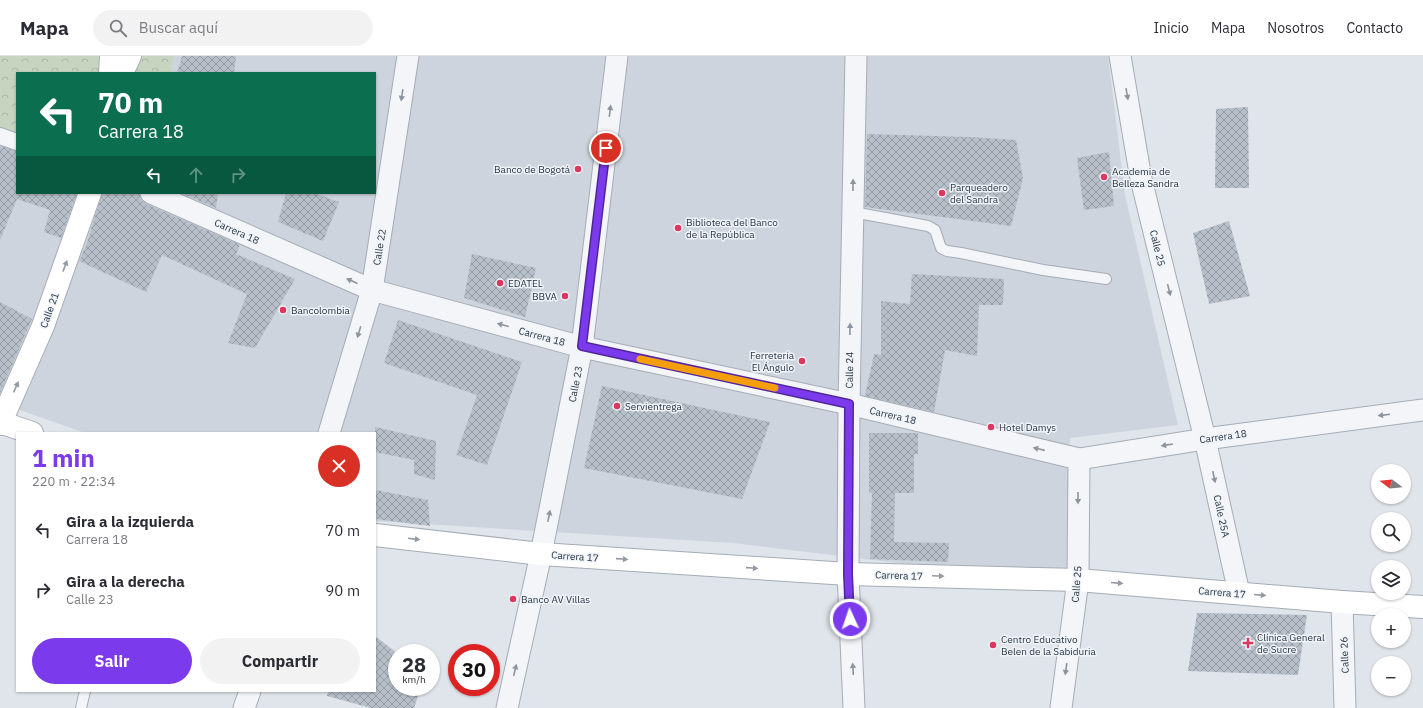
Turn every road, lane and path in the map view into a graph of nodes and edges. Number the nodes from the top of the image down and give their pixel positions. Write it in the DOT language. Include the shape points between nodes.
graph roads {
  1 [pos="111,56"];
  2 [pos="130,56"];
  3 [pos="408,56"];
  4 [pos="617,56"];
  5 [pos="856,56"];
  6 [pos="1120,56"];
  7 [pos="110,72"];
  8 [pos="122,72"];
  9 [pos="0,136"];
  10 [pos="16,142"];
  11 [pos="90,194"];
  12 [pos="152,194"];
  13 [pos="853,212"];
  14 [pos="1106,279"];
  15 [pos="372,290"];
  16 [pos="582,346"];
  17 [pos="849,404"];
  18 [pos="1423,410"];
  19 [pos="0,423"];
  20 [pos="29,432"];
  21 [pos="329,432"];
  22 [pos="1205,439"];
  23 [pos="1079,459"];
  24 [pos="376,535"];
  25 [pos="541,554"];
  26 [pos="848,574"];
  27 [pos="1078,580"];
  28 [pos="1239,593"];
  29 [pos="1342,602"];
  30 [pos="1423,607"];
  31 [pos="85,692"];
  32 [pos="250,692"];
  33 [pos="81,708"];
  34 [pos="244,708"];
  35 [pos="507,708"];
  36 [pos="854,708"];
  37 [pos="1061,708"];
  38 [pos="1345,708"];
  1 -- 7 [label="main road"];
  2 -- 8 [label="main road"];
  3 -- 15 [label="street, Calle 22, one-way"];
  16 -- 4 [label="street, Calle 23, one-way"];
  13 -- 5 [label="street, Calle 24, one-way"];
  6 -- 22 [label="street, Calle 25, one-way" via="1141,179"];
  9 -- 10 [label="street"];
  19 -- 11 [label="main road, Calle 21, one-way" via="43,326"];
  15 -- 12 [label="street, Carrera 18, one-way"];
  13 -- 14 [label="lane" via="928,226 935,230 940,248 947,251 1043,270"];
  17 -- 13 [label="street, Calle 24, one-way"];
  16 -- 15 [label="street, Carrera 18, one-way"];
  15 -- 21 [label="street, Calle 22, one-way"];
  16 -- 17 [label="street, Carrera 18"];
  25 -- 16 [label="street, Calle 23, one-way"];
  23 -- 17 [label="street, Carrera 18, one-way"];
  17 -- 26 [label="street, Calle 24"];
  18 -- 22 [label="street, Carrera 18, one-way"];
  19 -- 20 [label="main road"];
  22 -- 23 [label="street, Carrera 18, one-way"];
  22 -- 28 [label="street, Calle 25A, one-way"];
  23 -- 27 [label="street, Calle 25, one-way"];
  24 -- 25 [label="main road, Carrera 17, one-way"];
  25 -- 26 [label="main road, Carrera 17, one-way"];
  35 -- 25 [label="street, Calle 23, one-way"];
  26 -- 27 [label="main road, Carrera 17, one-way"];
  36 -- 26 [label="street, Calle 24, one-way"];
  27 -- 28 [label="main road, Carrera 17, one-way"];
  27 -- 37 [label="street, Calle 25, one-way"];
  28 -- 29 [label="main road, Carrera 17, one-way"];
  29 -- 30 [label="main road, Carrera 17"];
  29 -- 38 [label="street, Calle 26"];
  31 -- 33 [label="lane"];
  32 -- 34 [label="street"];
}
